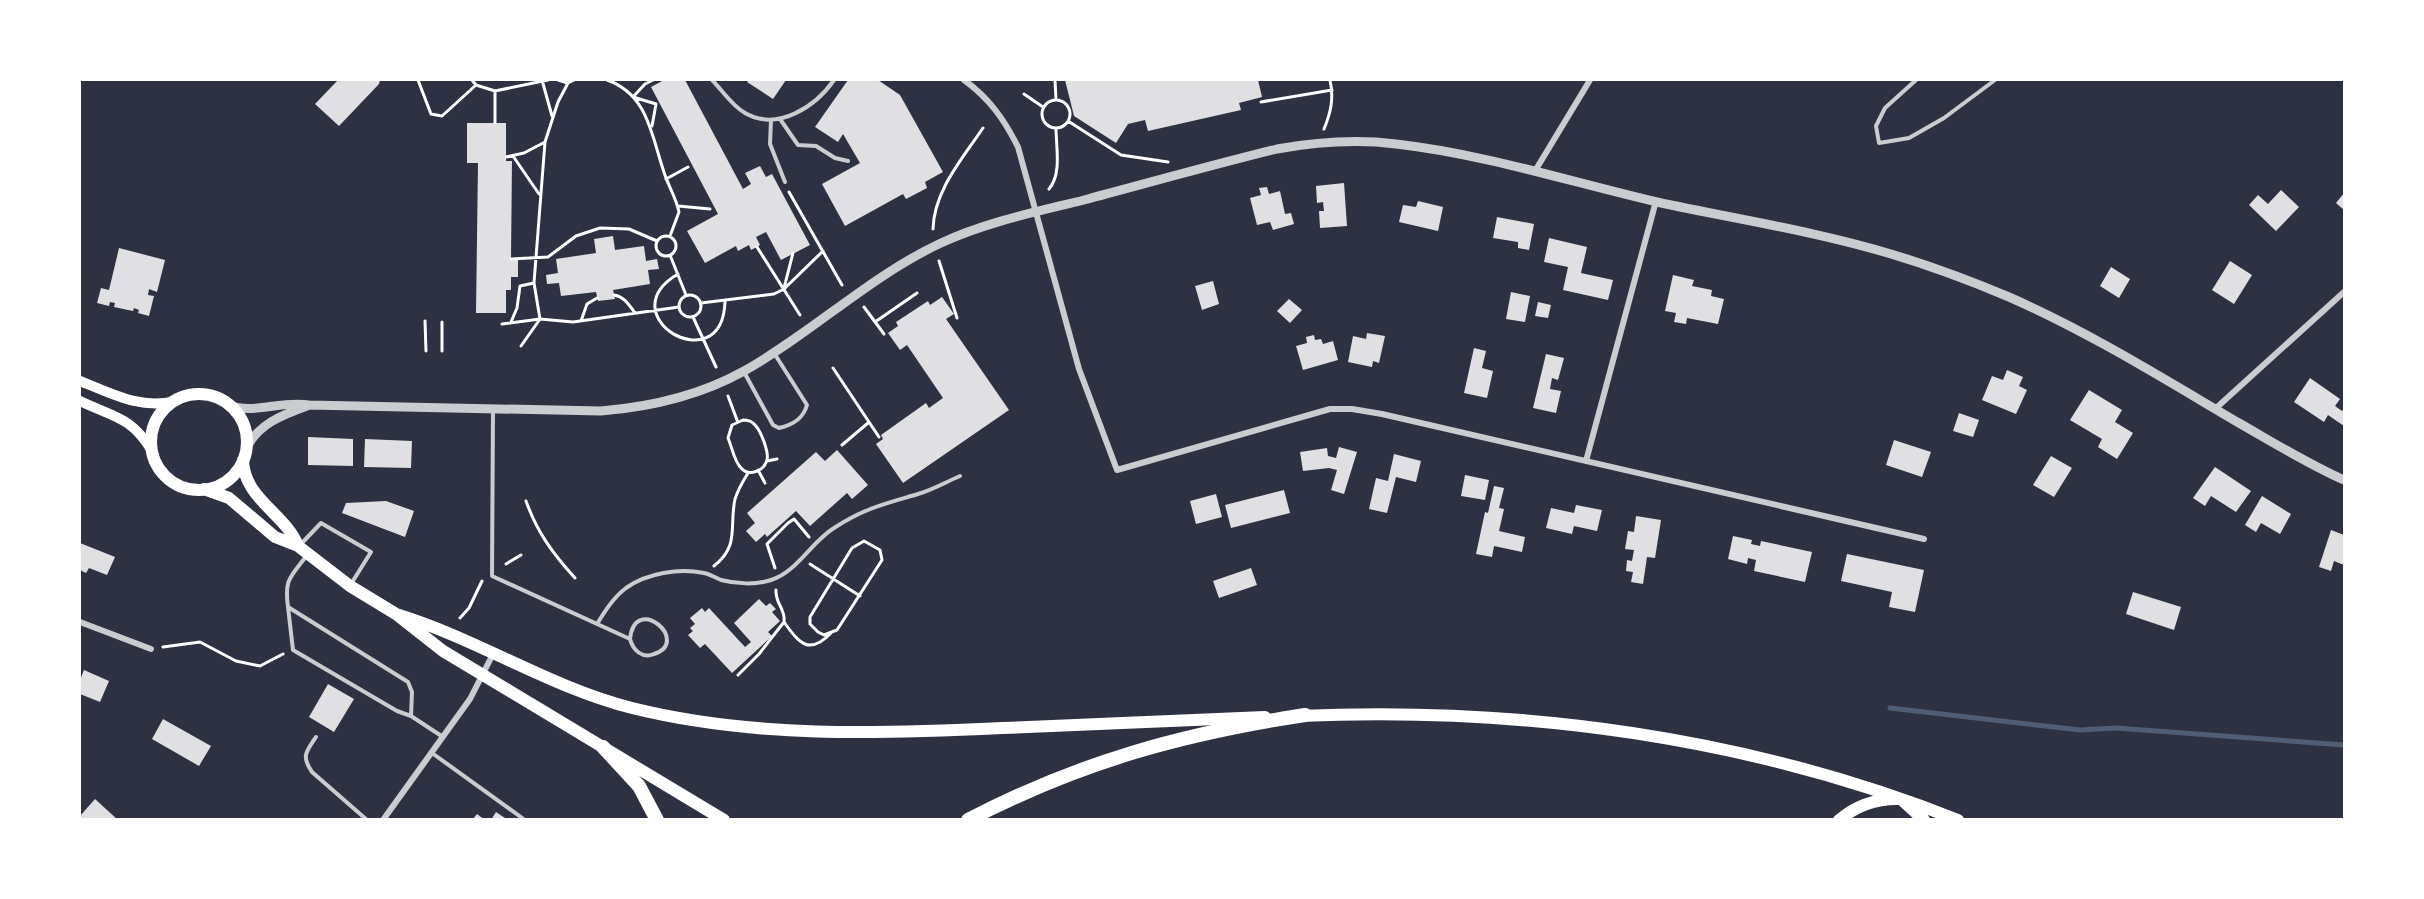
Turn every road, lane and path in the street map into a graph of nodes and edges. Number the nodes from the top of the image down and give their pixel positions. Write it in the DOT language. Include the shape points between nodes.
graph roads {
  1 [pos="418,80"];
  2 [pos="472,80"];
  3 [pos="542,80"];
  4 [pos="549,80"];
  5 [pos="558,80"];
  6 [pos="574,80"];
  7 [pos="606,80"];
  8 [pos="653,80"];
  9 [pos="712,80"];
  10 [pos="834,80"];
  11 [pos="964,80"];
  12 [pos="1055,80"];
  13 [pos="1330,80"];
  14 [pos="1590,80"];
  15 [pos="1916,80"];
  16 [pos="1995,80"];
  17 [pos="568,83"];
  18 [pos="476,85"];
  19 [pos="1332,90"];
  20 [pos="495,91"];
  21 [pos="1023,94"];
  22 [pos="633,97"];
  23 [pos="1056,100"];
  24 [pos="1261,102"];
  25 [pos="1043,107"];
  26 [pos="553,118"];
  27 [pos="780,119"];
  28 [pos="771,120"];
  29 [pos="1068,121"];
  30 [pos="495,123"];
  31 [pos="651,127"];
  32 [pos="982,128"];
  33 [pos="1056,128"];
  34 [pos="1324,129"];
  35 [pos="545,141"];
  36 [pos="513,156"];
  37 [pos="506,157"];
  38 [pos="848,161"];
  39 [pos="1168,162"];
  40 [pos="688,167"];
  41 [pos="1535,171"];
  42 [pos="666,179"];
  43 [pos="785,182"];
  44 [pos="1049,189"];
  45 [pos="540,196"];
  46 [pos="1656,201"];
  47 [pos="678,206"];
  48 [pos="710,209"];
  49 [pos="1035,211"];
  50 [pos="933,229"];
  51 [pos="670,236"];
  52 [pos="657,241"];
  53 [pos="757,247"];
  54 [pos="823,251"];
  55 [pos="793,254"];
  56 [pos="670,255"];
  57 [pos="536,258"];
  58 [pos="511,260"];
  59 [pos="939,261"];
  60 [pos="678,274"];
  61 [pos="534,283"];
  62 [pos="842,285"];
  63 [pos="784,290"];
  64 [pos="2344,292"];
  65 [pos="917,293"];
  66 [pos="614,295"];
  67 [pos="687,296"];
  68 [pos="597,298"];
  69 [pos="725,302"];
  70 [pos="701,303"];
  71 [pos="679,307"];
  72 [pos="864,307"];
  73 [pos="656,310"];
  74 [pos="635,313"];
  75 [pos="800,315"];
  76 [pos="693,317"];
  77 [pos="957,318"];
  78 [pos="540,320"];
  79 [pos="425,321"];
  80 [pos="581,321"];
  81 [pos="442,322"];
  82 [pos="511,322"];
  83 [pos="875,322"];
  84 [pos="502,324"];
  85 [pos="884,334"];
  86 [pos="702,338"];
  87 [pos="520,346"];
  88 [pos="426,351"];
  89 [pos="442,351"];
  90 [pos="774,353"];
  91 [pos="716,367"];
  92 [pos="833,368"];
  93 [pos="743,372"];
  94 [pos="80,381"];
  95 [pos="728,396"];
  96 [pos="80,401"];
  97 [pos="175,401"];
  98 [pos="229,405"];
  99 [pos="309,405"];
  100 [pos="494,408"];
  101 [pos="2215,409"];
  102 [pos="737,421"];
  103 [pos="869,423"];
  104 [pos="879,437"];
  105 [pos="842,445"];
  106 [pos="152,451"];
  107 [pos="244,454"];
  108 [pos="777,459"];
  109 [pos="767,461"];
  110 [pos="1586,461"];
  111 [pos="758,470"];
  112 [pos="748,473"];
  113 [pos="960,476"];
  114 [pos="2344,480"];
  115 [pos="765,483"];
  116 [pos="204,489"];
  117 [pos="526,501"];
  118 [pos="1923,539"];
  119 [pos="814,543"];
  120 [pos="303,550"];
  121 [pos="521,555"];
  122 [pos="801,559"];
  123 [pos="506,564"];
  124 [pos="705,573"];
  125 [pos="777,577"];
  126 [pos="575,578"];
  127 [pos="483,579"];
  128 [pos="833,579"];
  129 [pos="350,586"];
  130 [pos="860,596"];
  131 [pos="288,607"];
  132 [pos="396,614"];
  133 [pos="460,618"];
  134 [pos="80,622"];
  135 [pos="784,622"];
  136 [pos="597,624"];
  137 [pos="831,633"];
  138 [pos="630,639"];
  139 [pos="151,649"];
  140 [pos="293,650"];
  141 [pos="493,654"];
  142 [pos="483,675"];
  143 [pos="738,675"];
  144 [pos="1305,715"];
  145 [pos="411,716"];
  146 [pos="316,736"];
  147 [pos="443,737"];
  148 [pos="603,747"];
  149 [pos="432,753"];
  150 [pos="1901,799"];
  151 [pos="367,819"];
  152 [pos="383,819"];
  153 [pos="525,819"];
  154 [pos="657,819"];
  155 [pos="724,819"];
  156 [pos="968,819"];
  157 [pos="1839,819"];
  158 [pos="1924,819"];
  159 [pos="1958,819"];
  1 -- 18 [label="path" via="431,114 442,116"];
  2 -- 18 [label="path"];
  3 -- 4 [label="path"];
  3 -- 20 [label="path"];
  3 -- 26 [label="path"];
  5 -- 17 [label="path"];
  6 -- 17 [label="path"];
  7 -- 22 [label="path"];
  8 -- 22 [label="path"];
  9 -- 28 [label="lane" via="747,115"];
  10 -- 27 [label="lane" via="816,100"];
  11 -- 49 [label="street" via="994,106 1011,132 1023,161"];
  12 -- 23 [label="path"];
  13 -- 19 [label="path"];
  14 -- 41 [label="street"];
  15 -- 16 [label="lane" via="1885,108 1876,126 1879,143 1909,138"];
  17 -- 26 [label="path"];
  18 -- 20 [label="path"];
  19 -- 24 [label="path"];
  19 -- 34 [label="path"];
  20 -- 30 [label="path"];
  21 -- 25 [label="path"];
  22 -- 31 [label="path"];
  22 -- 31 [label="path" via="656,104"];
  23 -- 25 [label="path"];
  23 -- 29 [label="path" via="1068,107"];
  25 -- 33 [label="path" via="1042,119"];
  26 -- 35 [label="path"];
  27 -- 28 [label="lane"];
  27 -- 38 [label="lane" via="798,145 816,146"];
  28 -- 43 [label="lane" via="770,144"];
  29 -- 33 [label="path"];
  29 -- 39 [label="path" via="1121,155"];
  31 -- 42 [label="path"];
  32 -- 50 [label="path" via="942,190"];
  33 -- 44 [label="path" via="1057,175"];
  35 -- 36 [label="path" via="533,150"];
  35 -- 45 [label="path"];
  36 -- 37 [label="path"];
  36 -- 45 [label="path"];
  40 -- 42 [label="path"];
  41 -- 46 [label="street"];
  41 -- 49 [label="street" via="1395,143 1323,143 1276,149"];
  42 -- 47 [label="path"];
  43 -- 54 [label="path"];
  45 -- 57 [label="path"];
  46 -- 101 [label="street" via="1832,239 1932,267 2010,298 2108,347"];
  46 -- 110 [label="street"];
  47 -- 48 [label="path"];
  47 -- 51 [label="path"];
  49 -- 90 [label="street" via="924,251"];
  49 -- 110 [label="street" via="1079,369 1117,470 1330,409 1382,414"];
  51 -- 52 [label="path"];
  51 -- 56 [label="path" via="676,247"];
  52 -- 56 [label="path" via="660,254"];
  52 -- 57 [label="path" via="630,229 600,228 576,236 548,257"];
  53 -- 63 [label="path"];
  54 -- 62 [label="path"];
  54 -- 63 [label="path"];
  55 -- 63 [label="path"];
  56 -- 60 [label="path"];
  57 -- 58 [label="path"];
  57 -- 61 [label="path"];
  59 -- 77 [label="path"];
  60 -- 67 [label="path"];
  60 -- 73 [label="path" via="661,289"];
  61 -- 78 [label="path"];
  61 -- 82 [label="path" via="520,286 518,308"];
  63 -- 69 [label="path"];
  63 -- 75 [label="path"];
  64 -- 101 [label="street"];
  65 -- 83 [label="path"];
  66 -- 74 [label="path" via="626,300"];
  67 -- 70 [label="path" via="694,296"];
  67 -- 71 [label="path"];
  68 -- 80 [label="path" via="587,304"];
  69 -- 70 [label="path"];
  69 -- 86 [label="path" via="716,328"];
  70 -- 76 [label="path" via="699,313"];
  71 -- 73 [label="path"];
  71 -- 76 [label="path" via="685,316"];
  72 -- 83 [label="path"];
  73 -- 74 [label="path"];
  73 -- 86 [label="path" via="666,330 675,337"];
  74 -- 80 [label="path"];
  76 -- 86 [label="path"];
  78 -- 80 [label="path"];
  78 -- 82 [label="path"];
  78 -- 87 [label="path"];
  79 -- 88 [label="path"];
  81 -- 89 [label="path"];
  82 -- 84 [label="path"];
  83 -- 85 [label="path"];
  86 -- 91 [label="path"];
  90 -- 93 [label="street"];
  90 -- 93 [label="lane" via="807,405 797,421 779,428 772,425"];
  92 -- 103 [label="path"];
  93 -- 100 [label="street" via="685,396 644,406 601,411"];
  94 -- 97 [label="main road" via="137,404"];
  95 -- 102 [label="path"];
  96 -- 106 [label="main road" via="129,422"];
  97 -- 98 [label="main road" via="201,394"];
  97 -- 106 [label="main road" via="155,422"];
  98 -- 99 [label="street" via="246,409 284,403"];
  98 -- 107 [label="main road" via="244,428"];
  99 -- 100 [label="street"];
  99 -- 107 [label="street" via="268,422 253,436"];
  100 -- 136 [label="lane" via="492,576"];
  101 -- 114 [label="street"];
  102 -- 109 [label="path" via="748,420 757,427"];
  102 -- 112 [label="path" via="728,438 738,464"];
  103 -- 104 [label="path"];
  103 -- 105 [label="path"];
  106 -- 116 [label="main road" via="159,469 169,479 187,488"];
  107 -- 116 [label="main road" via="228,479"];
  107 -- 120 [label="main road" via="244,471 251,489 287,526"];
  108 -- 109 [label="path"];
  109 -- 111 [label="path"];
  110 -- 118 [label="street"];
  111 -- 112 [label="path"];
  111 -- 115 [label="path"];
  112 -- 124 [label="path" via="736,497 729,549"];
  113 -- 119 [label="lane" via="861,512"];
  116 -- 120 [label="main road" via="229,498 275,537"];
  117 -- 126 [label="path" via="551,551"];
  119 -- 122 [label="lane"];
  119 -- 125 [label="path" via="794,519 788,523 767,544"];
  120 -- 129 [label="main road"];
  120 -- 129 [label="lane" via="321,523 370,552"];
  120 -- 131 [label="lane" via="285,588"];
  121 -- 123 [label="path"];
  122 -- 125 [label="lane"];
  122 -- 128 [label="path"];
  124 -- 125 [label="lane" via="739,583"];
  124 -- 136 [label="lane" via="675,571 642,579 613,600"];
  125 -- 135 [label="path" via="776,600 783,610"];
  127 -- 133 [label="path"];
  128 -- 130 [label="path"];
  128 -- 130 [label="path" via="852,548 869,542 880,550 882,560"];
  128 -- 137 [label="path" via="810,617 813,630"];
  129 -- 132 [label="main road"];
  130 -- 137 [label="path" via="842,624"];
  131 -- 140 [label="lane"];
  131 -- 145 [label="lane" via="408,682 412,692"];
  132 -- 141 [label="main road" via="440,628"];
  132 -- 142 [label="main road" via="430,642"];
  134 -- 139 [label="street"];
  135 -- 137 [label="path" via="799,642 807,646 817,644"];
  135 -- 143 [label="path"];
  136 -- 138 [label="lane"];
  138 -- 138 [label="lane" via="637,623 648,619 666,633 662,650 651,655 635,650"];
  139 -- 140 [label="path" via="200,642 236,661 260,666"];
  140 -- 145 [label="lane"];
  141 -- 142 [label="street"];
  141 -- 144 [label="main road" via="564,686 631,708 696,722 771,730 928,732"];
  142 -- 147 [label="street"];
  142 -- 148 [label="main road"];
  144 -- 150 [label="main road" via="1470,717 1632,733 1782,763"];
  144 -- 156 [label="highway" via="1215,730 1140,749 1045,783"];
  145 -- 147 [label="lane"];
  146 -- 151 [label="lane" via="306,753 312,772"];
  147 -- 149 [label="street"];
  148 -- 154 [label="highway" via="639,786"];
  148 -- 155 [label="main road"];
  149 -- 152 [label="street"];
  149 -- 153 [label="lane"];
  150 -- 157 [label="main road" via="1868,803"];
  150 -- 158 [label="main road"];
  150 -- 159 [label="main road"];
}
